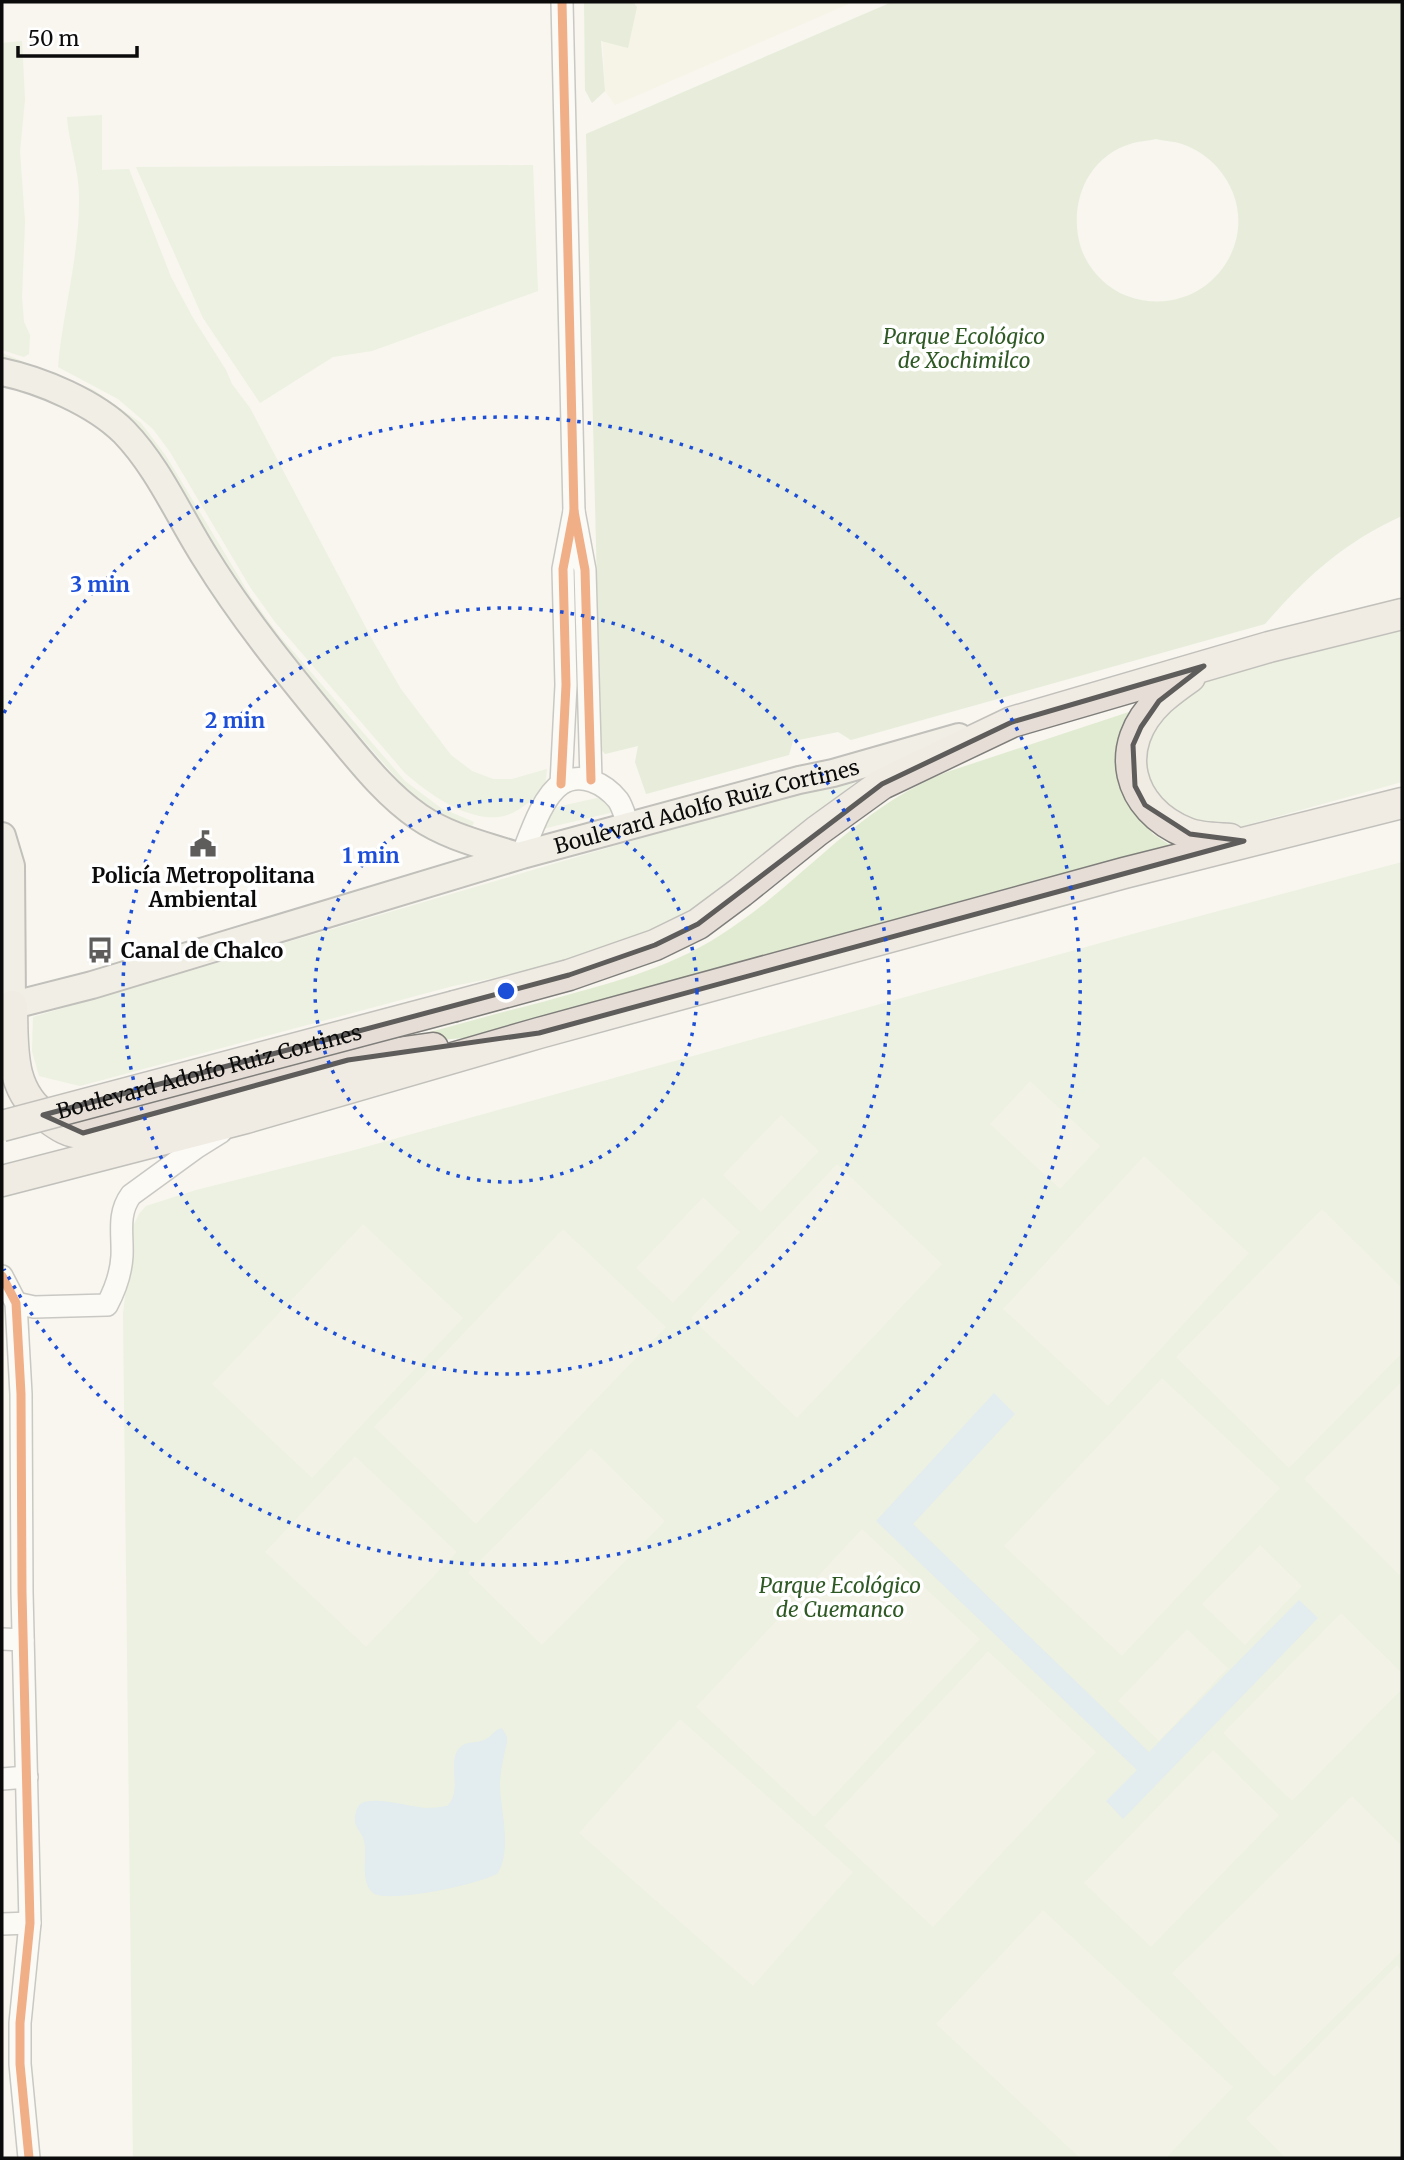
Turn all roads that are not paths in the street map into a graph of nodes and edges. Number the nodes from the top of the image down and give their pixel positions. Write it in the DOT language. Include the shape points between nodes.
graph roads {
  1 [pos="562,2"];
  2 [pos="6,373"];
  3 [pos="575,511"];
  4 [pos="1402,614"];
  5 [pos="1204,666"];
  6 [pos="566,685"];
  7 [pos="587,685"];
  8 [pos="1012,722"];
  9 [pos="592,780"];
  10 [pos="561,784"];
  11 [pos="1402,803"];
  12 [pos="628,825"];
  13 [pos="2,836"];
  14 [pos="1244,841"];
  15 [pos="519,855"];
  16 [pos="7,1007"];
  17 [pos="539,1033"];
  18 [pos="246,1118"];
  19 [pos="2,1126"];
  20 [pos="2,1181"];
  21 [pos="2,1276"];
  22 [pos="25,1305"];
  23 [pos="10,1348"];
  24 [pos="12,1591"];
  25 [pos="2,1639"];
  26 [pos="23,1640"];
  27 [pos="27,1777"];
  28 [pos="2,1779"];
  29 [pos="30,1923"];
  30 [pos="2,1924"];
  31 [pos="11,2064"];
  32 [pos="29,2158"];
  1 -- 3 [label="street"];
  2 -- 15 [label="main road" via="69,396 123,431 238,609 385,789 439,828"];
  3 -- 6 [label="street" via="563,569"];
  3 -- 7 [label="street" via="584,570"];
  4 -- 5 [label="highway, Boulevard Adolfo Ruiz Cortines"];
  5 -- 8 [label="highway, Boulevard Adolfo Ruiz Cortines"];
  5 -- 14 [label="highway" via="1158,701 1141,727 1133,745 1135,786 1145,805 1166,822 1190,834"];
  6 -- 7 [label="street"];
  6 -- 10 [label="street"];
  7 -- 9 [label="street"];
  8 -- 12 [label="main road, Boulevard Adolfo Ruiz Cortines"];
  8 -- 19 [label="highway, Boulevard Adolfo Ruiz Cortines, bridge" via="882,784 698,924 655,945 569,975"];
  9 -- 10 [label="street"];
  9 -- 12 [label="street" via="620,802"];
  10 -- 15 [label="street" via="541,810"];
  11 -- 14 [label="highway"];
  12 -- 15 [label="main road, Boulevard Adolfo Ruiz Cortines"];
  13 -- 16 [label="main road" via="11,866"];
  14 -- 17 [label="highway"];
  15 -- 16 [label="main road, Boulevard Adolfo Ruiz Cortines"];
  16 -- 17 [label="highway" via="21,1090 38,1111 63,1128 83,1133 115,1128 348,1060"];
  17 -- 18 [label="highway"];
  18 -- 20 [label="highway"];
  18 -- 22 [label="street" via="197,1147 125,1203 122,1258 107,1305"];
  21 -- 22 [label="street"];
  22 -- 23 [label="street"];
  23 -- 24 [label="street"];
  24 -- 26 [label="street"];
  25 -- 26 [label="street"];
  26 -- 27 [label="street"];
  27 -- 28 [label="street"];
  27 -- 29 [label="street"];
  29 -- 30 [label="street"];
  29 -- 31 [label="street"];
  31 -- 32 [label="street"];
}
